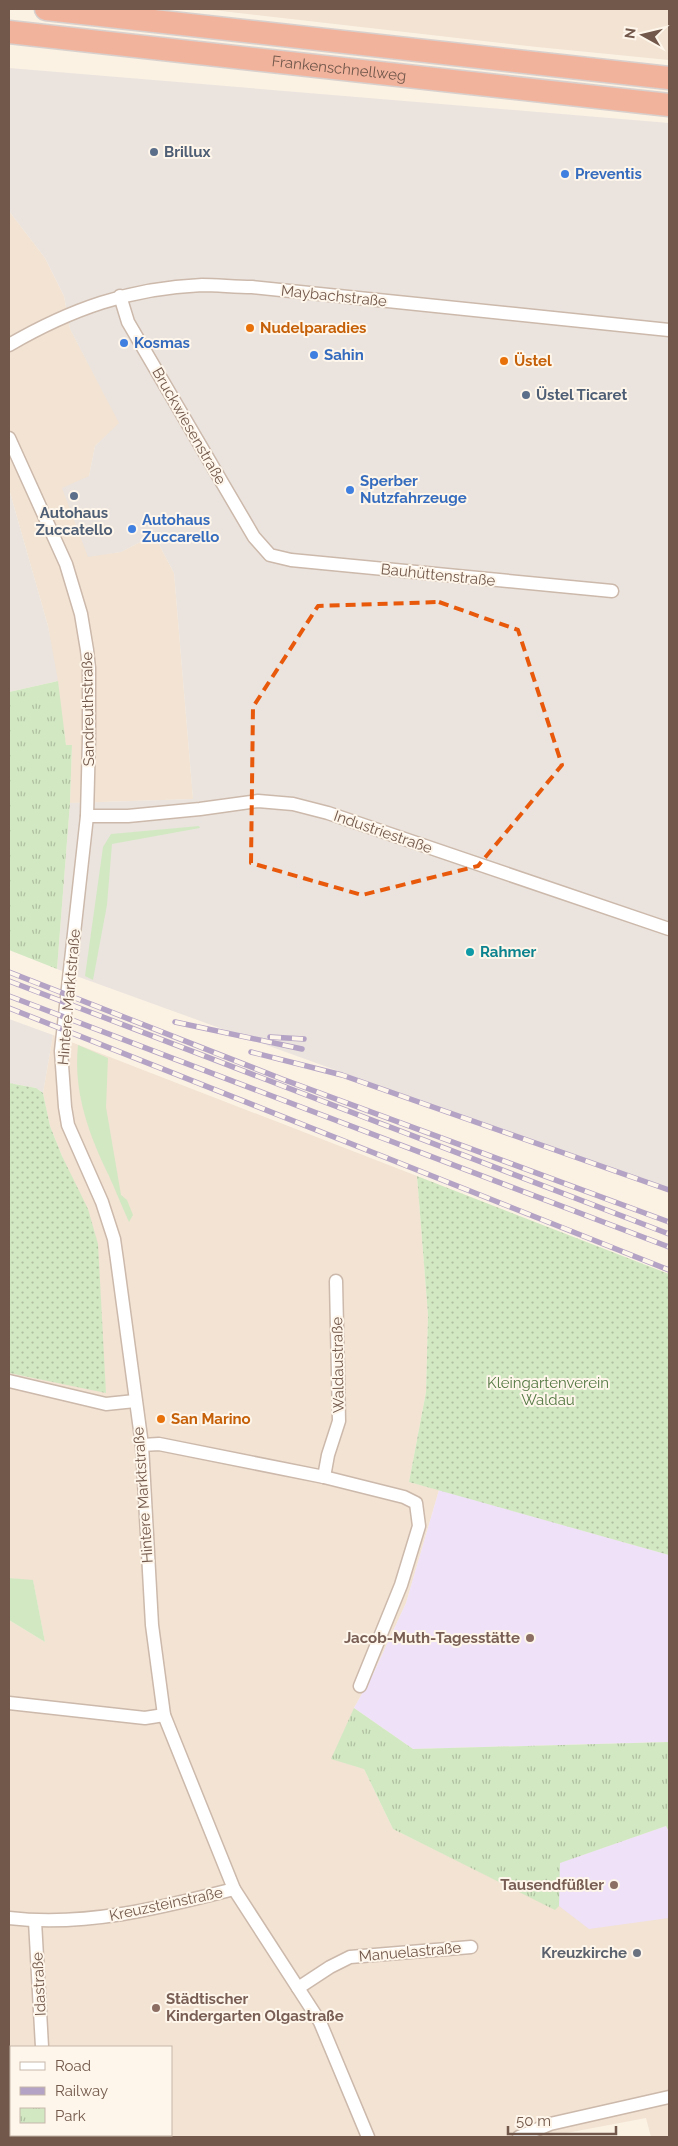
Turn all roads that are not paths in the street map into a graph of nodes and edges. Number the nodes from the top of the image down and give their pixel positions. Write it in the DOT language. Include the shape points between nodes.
graph roads {
  1 [pos="46,9"];
  2 [pos="9,32"];
  3 [pos="669,78"];
  4 [pos="669,105"];
  5 [pos="120,296"];
  6 [pos="669,330"];
  7 [pos="9,345"];
  8 [pos="9,438"];
  9 [pos="265,551"];
  10 [pos="612,592"];
  11 [pos="87,816"];
  12 [pos="669,929"];
  13 [pos="336,1281"];
  14 [pos="9,1382"];
  15 [pos="136,1401"];
  16 [pos="142,1445"];
  17 [pos="324,1476"];
  18 [pos="360,1686"];
  19 [pos="9,1703"];
  20 [pos="164,1715"];
  21 [pos="234,1889"];
  22 [pos="9,1918"];
  23 [pos="36,1921"];
  24 [pos="471,1947"];
  25 [pos="298,1988"];
  26 [pos="42,2046"];
  27 [pos="669,2096"];
  28 [pos="368,2137"];
  29 [pos="519,2137"];
  1 -- 3 [label="highway, Frankenschnellweg"];
  2 -- 4 [label="highway, Frankenschnellweg"];
  5 -- 6 [label="street, Maybachstraße" via="203,285 252,287"];
  5 -- 7 [label="street, Maybachstraße" via="80,309"];
  5 -- 9 [label="street, Bruckwiesenstraße" via="128,322"];
  8 -- 11 [label="street, Sandreuthstraße" via="66,564 81,614 89,668"];
  9 -- 10 [label="street, Bauhüttenstraße" via="291,560"];
  11 -- 12 [label="street, Industriestraße" via="128,816 258,801 293,804 328,813"];
  11 -- 15 [label="street, Hintere Marktstraße" via="61,1051 64,1107 72,1136 102,1202 114,1239"];
  13 -- 17 [label="street, Waldaustraße" via="339,1421"];
  14 -- 15 [label="street" via="106,1404"];
  15 -- 16 [label="street, Hintere Marktstraße"];
  16 -- 17 [label="street" via="159,1444"];
  16 -- 20 [label="street, Hintere Marktstraße" via="152,1625"];
  17 -- 18 [label="street" via="404,1496 416,1503 419,1515 419,1526 401,1585"];
  19 -- 20 [label="street" via="144,1718"];
  20 -- 21 [label="street, Hintere Marktstraße"];
  21 -- 23 [label="street, Kreuzsteinstraße" via="124,1915"];
  21 -- 25 [label="street, Hintere Marktstraße"];
  22 -- 23 [label="street, Kreuzsteinstraße"];
  23 -- 26 [label="street, Idastraße"];
  24 -- 25 [label="street, Manuelastraße" via="350,1957"];
  25 -- 28 [label="street, Hintere Marktstraße" via="320,2022"];
  27 -- 29 [label="street" via="550,2124"];
}
